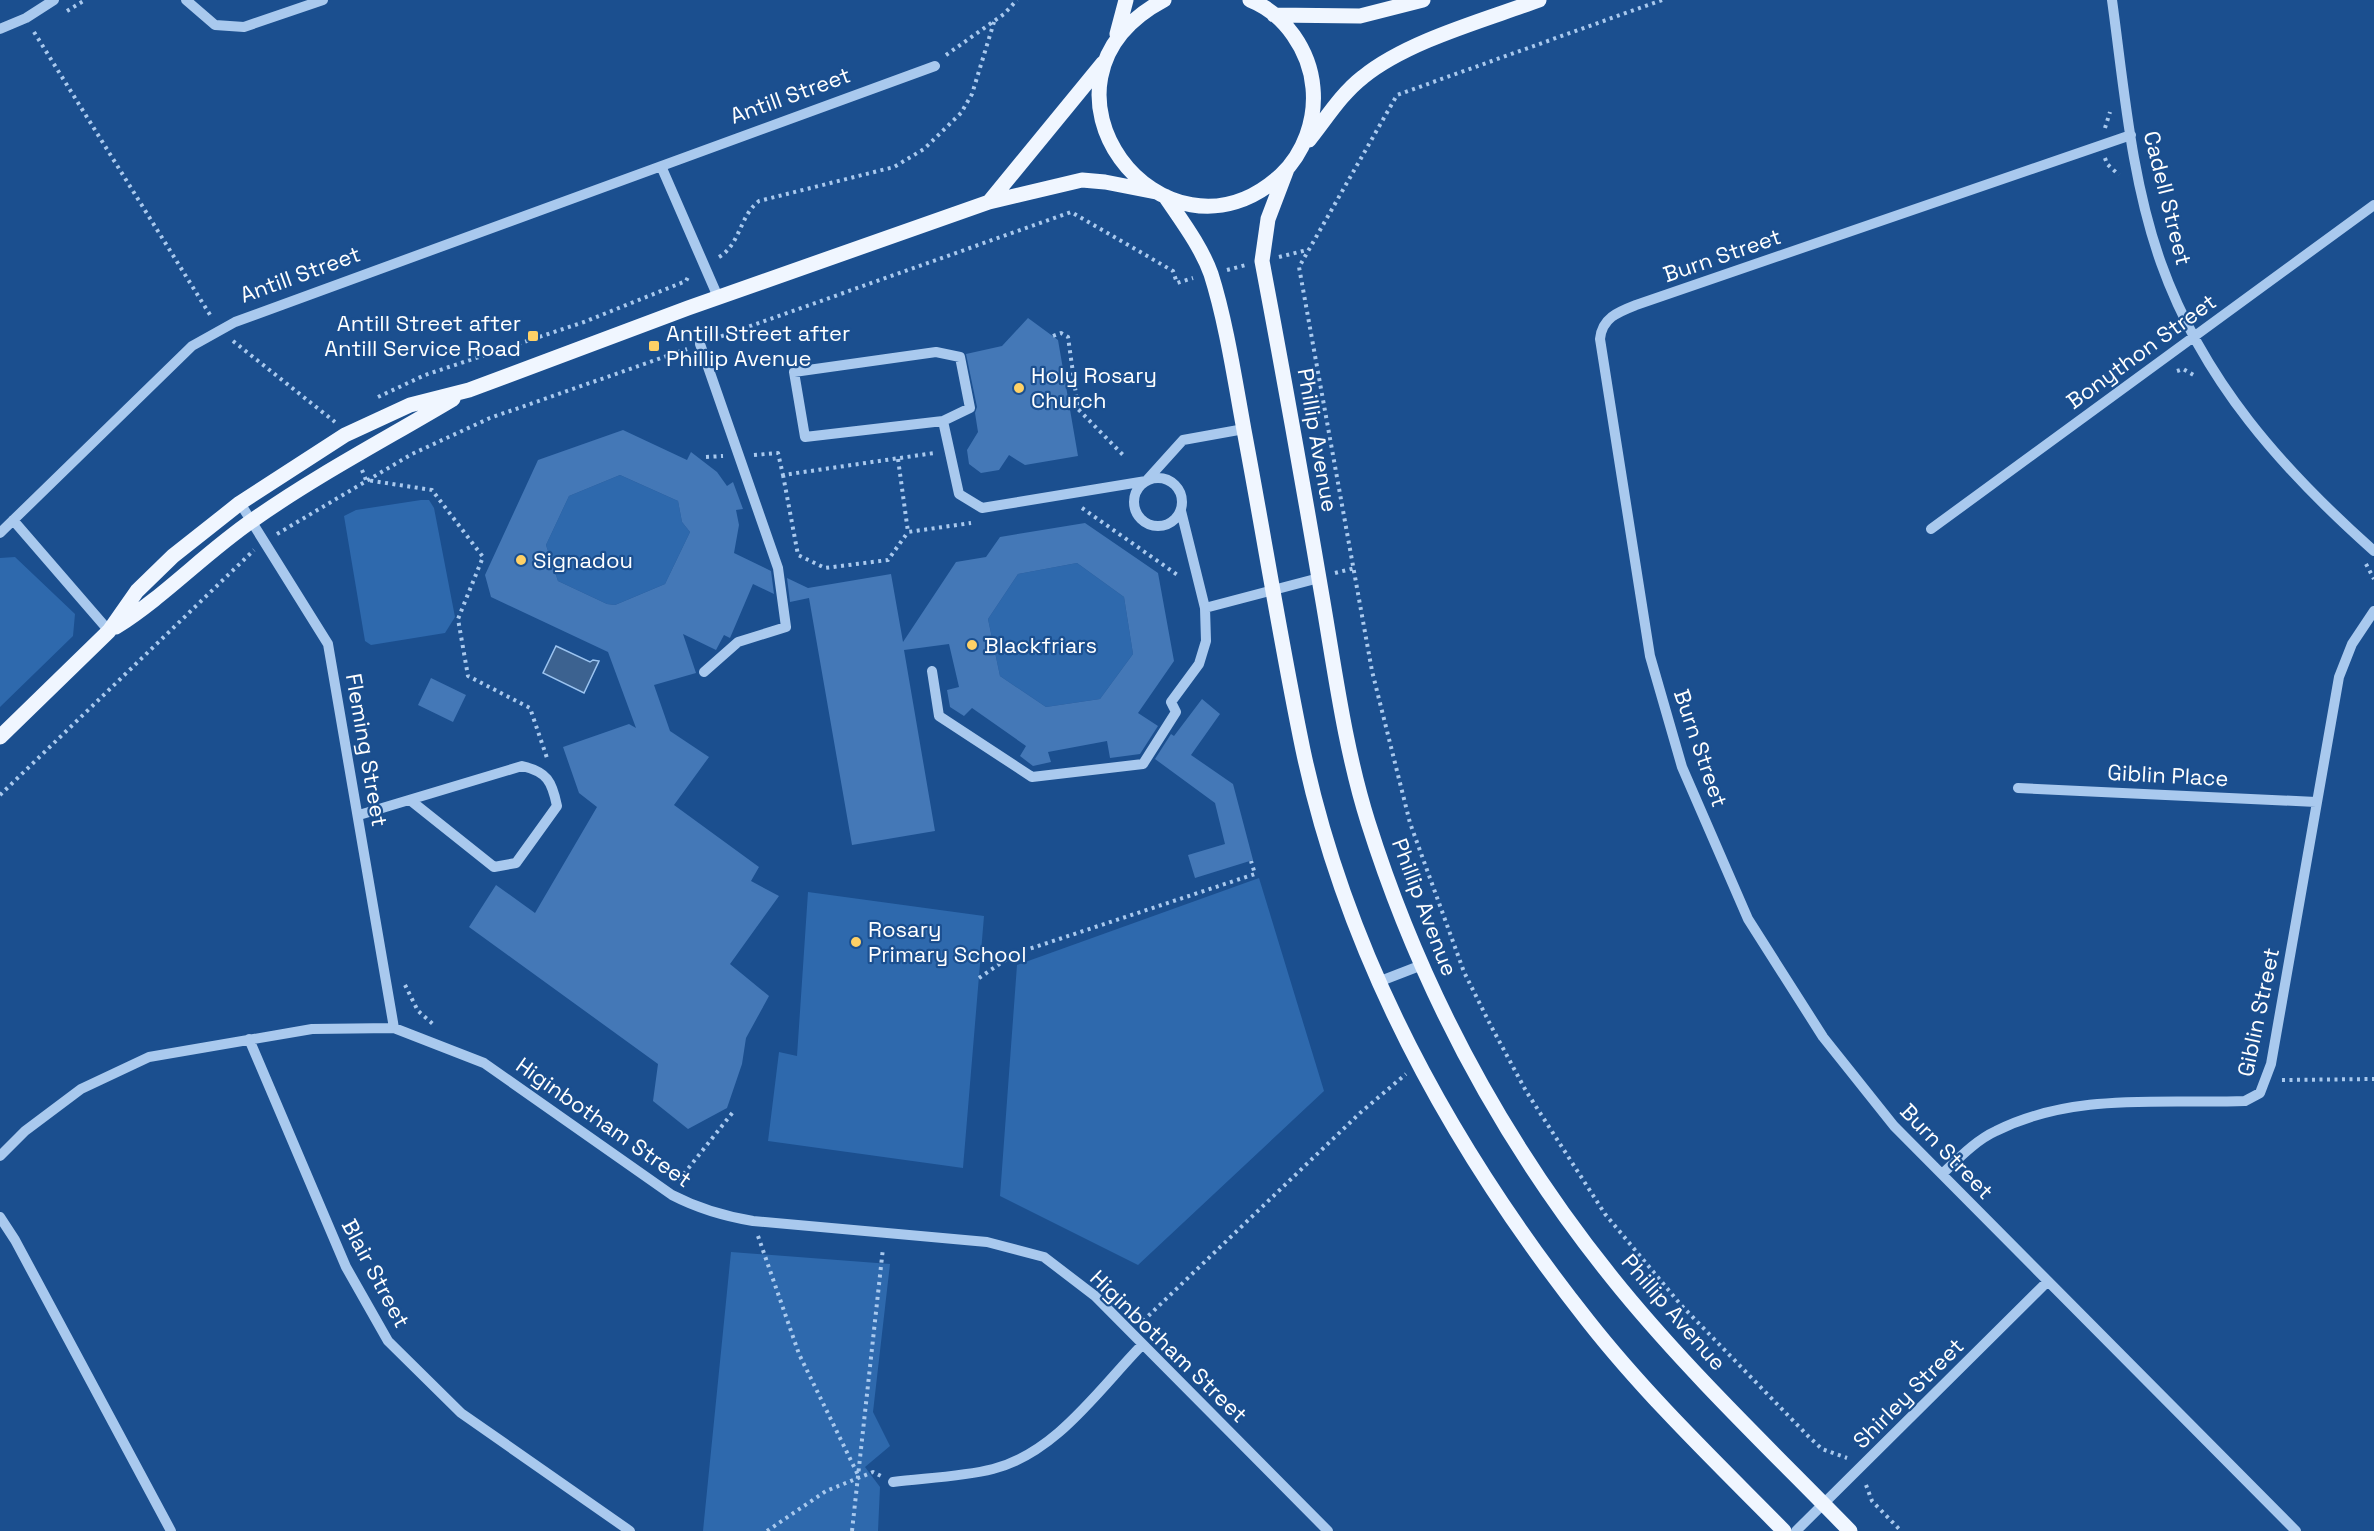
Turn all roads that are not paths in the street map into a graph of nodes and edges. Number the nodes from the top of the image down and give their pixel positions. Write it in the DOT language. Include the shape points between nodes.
graph roads {
  1 [pos="54,0"];
  2 [pos="186,0"];
  3 [pos="322,0"];
  4 [pos="1126,0"];
  5 [pos="1164,0"];
  6 [pos="1251,0"];
  7 [pos="1423,0"];
  8 [pos="1539,0"];
  9 [pos="2112,0"];
  10 [pos="1274,15"];
  11 [pos="0,29"];
  12 [pos="1110,53"];
  13 [pos="935,66"];
  14 [pos="2131,135"];
  15 [pos="1291,163"];
  16 [pos="661,166"];
  17 [pos="1160,194"];
  18 [pos="989,202"];
  19 [pos="2374,205"];
  20 [pos="718,297"];
  21 [pos="2194,337"];
  22 [pos="700,344"];
  23 [pos="469,390"];
  24 [pos="943,420"];
  25 [pos="1244,429"];
  26 [pos="1146,481"];
  27 [pos="240,503"];
  28 [pos="1180,512"];
  29 [pos="13,520"];
  30 [pos="253,520"];
  31 [pos="1931,529"];
  32 [pos="0,533"];
  33 [pos="2374,551"];
  34 [pos="1319,578"];
  35 [pos="1274,590"];
  36 [pos="1205,608"];
  37 [pos="2374,611"];
  38 [pos="109,631"];
  39 [pos="932,671"];
  40 [pos="704,672"];
  41 [pos="0,737"];
  42 [pos="2018,788"];
  43 [pos="410,800"];
  44 [pos="2316,802"];
  45 [pos="359,815"];
  46 [pos="1422,965"];
  47 [pos="1378,982"];
  48 [pos="394,1028"];
  49 [pos="249,1040"];
  50 [pos="0,1156"];
  51 [pos="1942,1174"];
  52 [pos="0,1217"];
  53 [pos="2047,1282"];
  54 [pos="1142,1344"];
  55 [pos="893,1482"];
  56 [pos="1824,1504"];
  57 [pos="171,1531"];
  58 [pos="630,1531"];
  59 [pos="1328,1531"];
  60 [pos="1784,1531"];
  61 [pos="1796,1531"];
  62 [pos="1850,1531"];
  63 [pos="2296,1531"];
  1 -- 11 [label="street"];
  2 -- 3 [label="street" via="215,25 244,27"];
  4 -- 12 [label="main road"];
  5 -- 12 [label="main road" via="1130,23"];
  6 -- 10 [label="main road"];
  7 -- 10 [label="main road" via="1360,16"];
  8 -- 15 [label="main road" via="1388,60 1355,84"];
  9 -- 14 [label="street, Cadell Street"];
  10 -- 15 [label="main road" via="1288,27 1300,46 1313,88 1309,131"];
  12 -- 17 [label="main road" via="1100,81 1102,125 1110,145 1130,172"];
  12 -- 18 [label="main road"];
  13 -- 16 [label="street, Antill Street"];
  14 -- 21 [label="street, Cadell Street" via="2161,263"];
  14 -- 51 [label="street, Burn Street" via="1636,305 1616,313 1601,327 1607,394 1650,656 1682,767 1748,919 1797,999 1850,1075"];
  15 -- 17 [label="main road" via="1255,194 1236,201 1196,204"];
  15 -- 34 [label="main road, Phillip Avenue" via="1268,219 1262,261"];
  16 -- 20 [label="street"];
  16 -- 29 [label="street, Antill Street" via="219,330 192,346"];
  17 -- 18 [label="main road" via="1082,180"];
  17 -- 25 [label="main road" via="1187,229 1210,274"];
  18 -- 20 [label="main road"];
  19 -- 21 [label="street, Bonython Street"];
  20 -- 23 [label="main road"];
  21 -- 31 [label="street, Bonython Street"];
  21 -- 33 [label="street, Cadell Street" via="2246,420 2332,513"];
  22 -- 40 [label="street" via="778,568 786,627 738,642"];
  23 -- 27 [label="main road" via="410,405 345,435"];
  23 -- 30 [label="main road" via="356,453"];
  24 -- 24 [label="street" via="970,408 960,357 936,352 794,372 805,437"];
  24 -- 26 [label="street" via="959,494 982,508"];
  25 -- 26 [label="street" via="1183,440"];
  25 -- 35 [label="main road"];
  26 -- 28 [label="street" via="1158,478 1173,483 1182,496"];
  26 -- 28 [label="street" via="1135,496 1140,518 1162,526"];
  27 -- 30 [label="street, Fleming Street"];
  27 -- 38 [label="main road" via="158,570 137,591"];
  28 -- 36 [label="street"];
  29 -- 32 [label="street, Antill Street"];
  29 -- 38 [label="street"];
  30 -- 38 [label="main road" via="146,608"];
  30 -- 45 [label="street, Fleming Street" via="328,644"];
  34 -- 35 [label="street"];
  34 -- 46 [label="main road, Phillip Avenue" via="1332,667 1367,821"];
  35 -- 36 [label="street"];
  35 -- 47 [label="main road" via="1317,801"];
  36 -- 39 [label="street" via="1206,640 1199,664 1171,702 1176,712 1143,764 1032,777 939,716"];
  37 -- 44 [label="street, Giblin Street" via="2344,660"];
  38 -- 41 [label="main road"];
  42 -- 44 [label="street, Giblin Place"];
  43 -- 43 [label="street" via="522,766 540,770 553,788 557,806 516,864 494,867"];
  43 -- 45 [label="street"];
  44 -- 51 [label="street, Giblin Street" via="2267,1080 2260,1093 2245,1101 2088,1103 2057,1108 1994,1131"];
  45 -- 48 [label="street, Fleming Street"];
  46 -- 47 [label="street"];
  46 -- 56 [label="main road, Phillip Avenue" via="1457,1042 1516,1144 1567,1219 1638,1308 1717,1396"];
  47 -- 60 [label="main road" via="1482,1175 1590,1324 1698,1444"];
  48 -- 49 [label="street, Higinbotham Street" via="312,1029"];
  48 -- 54 [label="street, Higinbotham Street" via="484,1063 688,1203 719,1215 753,1221 987,1242 1044,1257 1095,1296"];
  49 -- 50 [label="street, Higinbotham Street" via="149,1057 90,1084 26,1131"];
  49 -- 58 [label="street, Blair Street" via="346,1267 388,1341 461,1413"];
  51 -- 53 [label="street, Burn Street"];
  52 -- 57 [label="street"];
  53 -- 56 [label="street, Shirley Street"];
  53 -- 63 [label="street, Burn Street"];
  54 -- 55 [label="street" via="1057,1434 1028,1455 993,1469"];
  54 -- 59 [label="street, Higinbotham Street"];
  56 -- 61 [label="street, Shirley Street"];
  56 -- 62 [label="main road, Phillip Avenue"];
}
